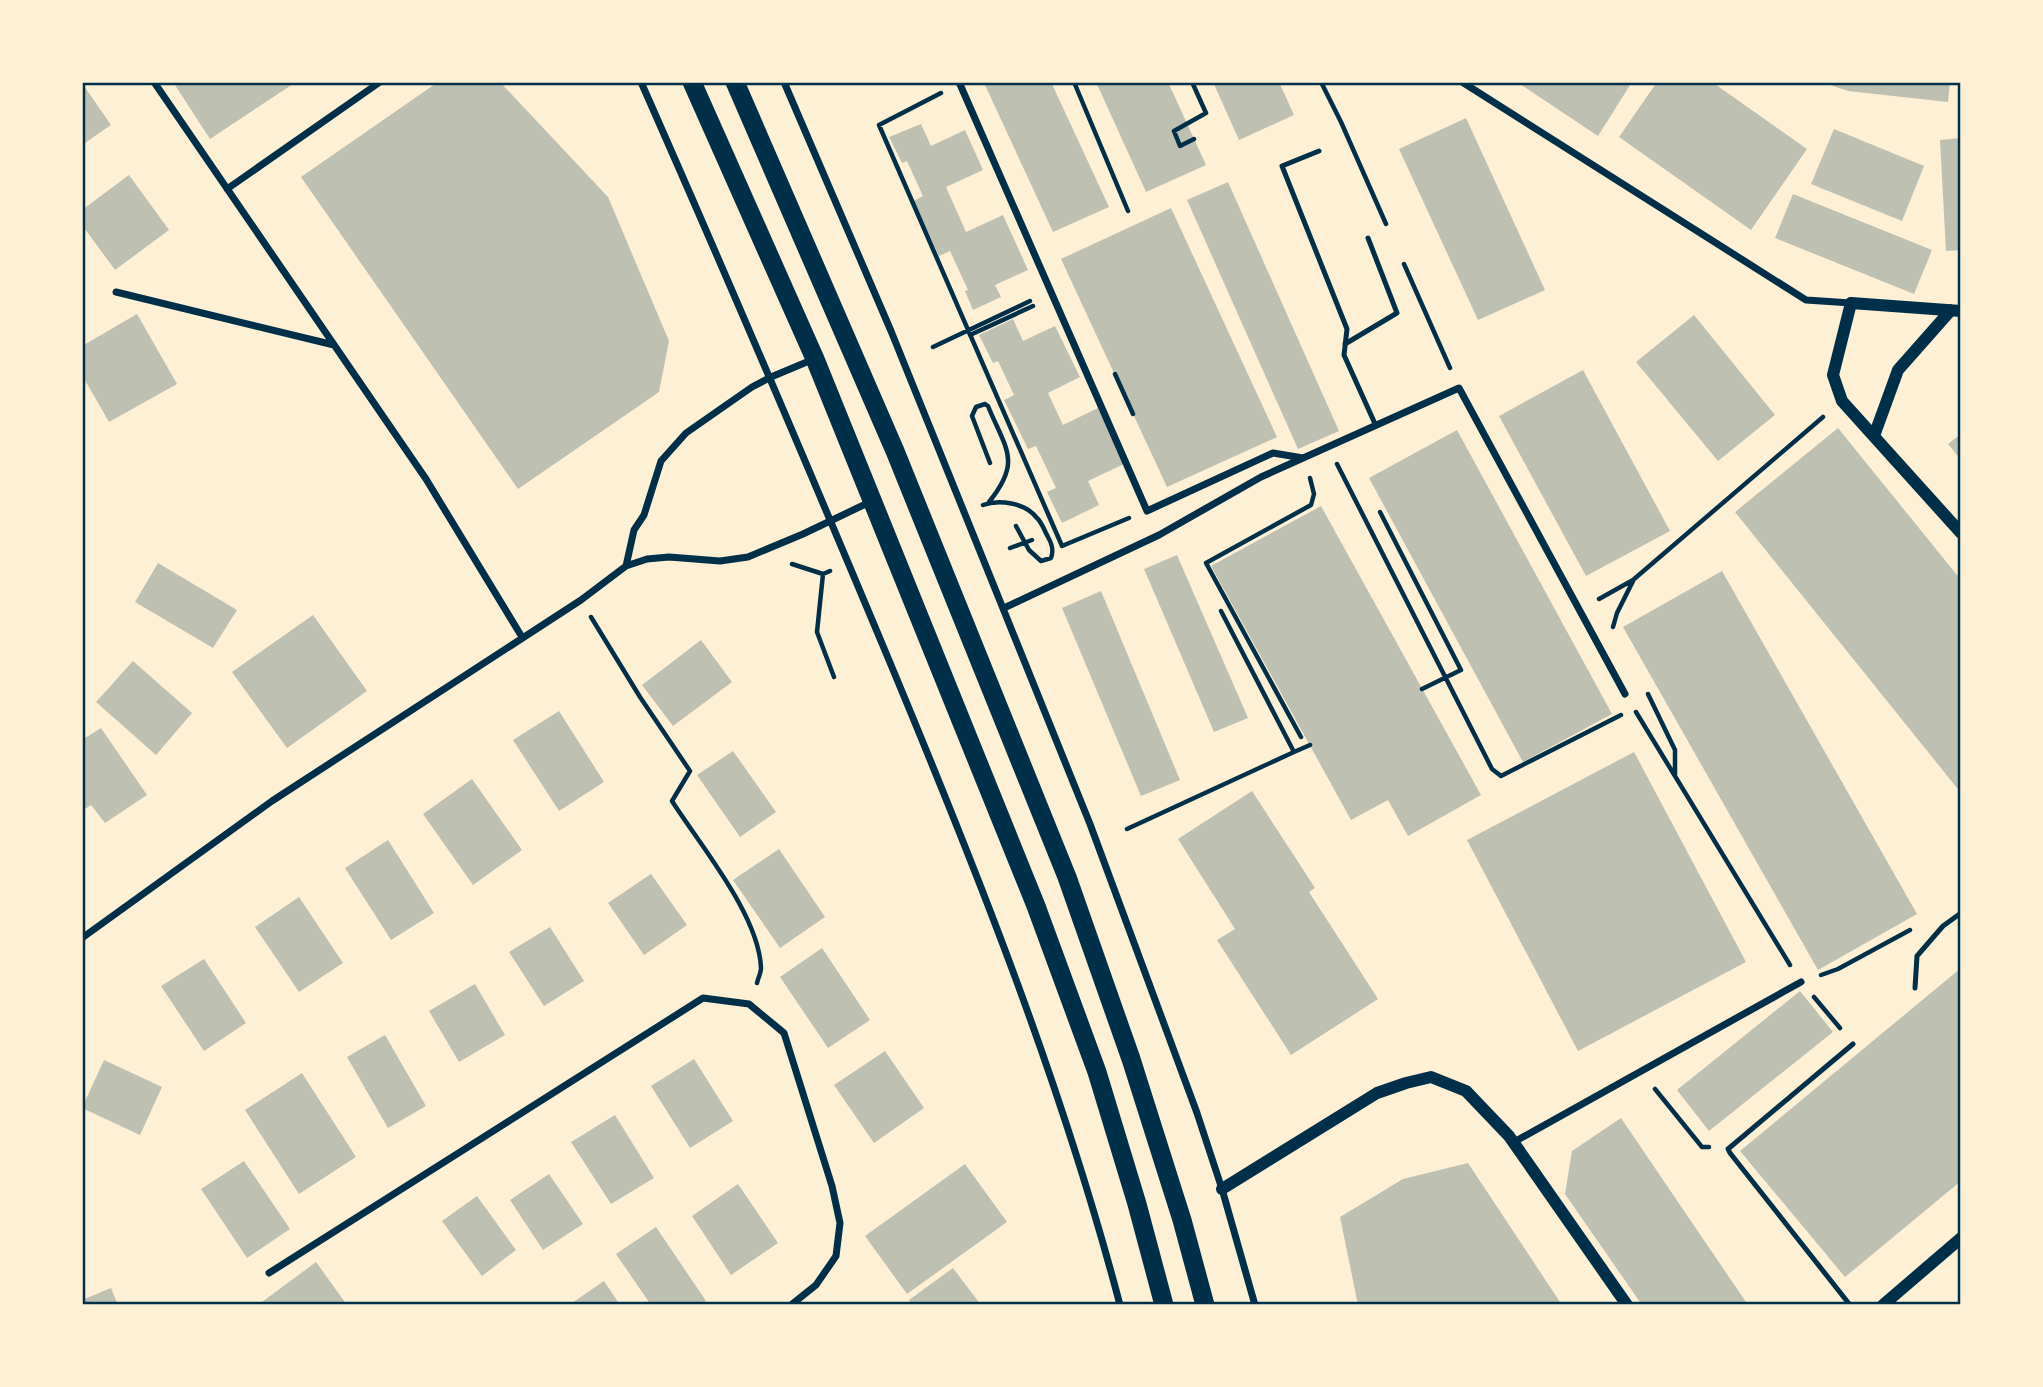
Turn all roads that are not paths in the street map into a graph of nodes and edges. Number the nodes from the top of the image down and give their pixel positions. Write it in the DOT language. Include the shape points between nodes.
graph roads {
  1 [pos="154,82"];
  2 [pos="380,82"];
  3 [pos="641,82"];
  4 [pos="692,82"];
  5 [pos="736,82"];
  6 [pos="783,82"];
  7 [pos="1462,82"];
  8 [pos="960,83"];
  9 [pos="1319,151"];
  10 [pos="227,189"];
  11 [pos="1368,238"];
  12 [pos="116,292"];
  13 [pos="1851,303"];
  14 [pos="1956,311"];
  15 [pos="1345,344"];
  16 [pos="334,345"];
  17 [pos="815,359"];
  18 [pos="771,377"];
  19 [pos="1377,426"];
  20 [pos="1874,436"];
  21 [pos="1304,458"];
  22 [pos="872,501"];
  23 [pos="831,521"];
  24 [pos="1961,533"];
  25 [pos="626,566"];
  26 [pos="1004,608"];
  27 [pos="522,637"];
  28 [pos="1625,694"];
  29 [pos="1961,913"];
  30 [pos="82,938"];
  31 [pos="1801,982"];
  32 [pos="1915,988"];
  33 [pos="1853,1044"];
  34 [pos="1514,1142"];
  35 [pos="1223,1189"];
  36 [pos="1961,1238"];
  37 [pos="269,1273"];
  38 [pos="792,1305"];
  39 [pos="1120,1305"];
  40 [pos="1164,1305"];
  41 [pos="1205,1305"];
  42 [pos="1255,1305"];
  43 [pos="1627,1305"];
  44 [pos="1850,1305"];
  45 [pos="1883,1305"];
  1 -- 10 [label="street"];
  2 -- 10 [label="street"];
  3 -- 18 [label="street"];
  4 -- 17 [label="highway"];
  5 -- 41 [label="highway" via="895,452 1067,877 1131,1059"];
  6 -- 26 [label="street"];
  7 -- 13 [label="street" via="1807,300"];
  8 -- 21 [label="street" via="1147,511 1273,453"];
  9 -- 15 [label="lane" via="1282,166 1347,329"];
  10 -- 16 [label="street"];
  11 -- 15 [label="lane" via="1397,313"];
  12 -- 16 [label="street"];
  13 -- 14 [label="street"];
  13 -- 20 [label="street" via="1833,375 1842,401"];
  14 -- 20 [label="street" via="1898,370"];
  15 -- 19 [label="lane" via="1344,355"];
  16 -- 27 [label="street" via="426,479"];
  17 -- 18 [label="street"];
  17 -- 22 [label="highway"];
  18 -- 23 [label="street"];
  18 -- 25 [label="street" via="716,410 686,433 661,461 644,515 634,530"];
  19 -- 21 [label="street"];
  19 -- 28 [label="street" via="1459,388"];
  20 -- 24 [label="street"];
  21 -- 26 [label="street" via="1159,535"];
  22 -- 23 [label="street"];
  22 -- 40 [label="highway" via="1068,989 1117,1136"];
  23 -- 25 [label="street" via="748,556 720,561 669,557"];
  23 -- 39 [label="street" via="1002,940 1067,1125"];
  25 -- 27 [label="street"];
  26 -- 35 [label="street" via="1120,902"];
  27 -- 30 [label="street" via="272,801"];
  29 -- 32 [label="lane" via="1917,956"];
  31 -- 34 [label="street"];
  33 -- 44 [label="lane" via="1728,1149"];
  34 -- 35 [label="street" via="1466,1091 1431,1077 1377,1093"];
  34 -- 43 [label="street"];
  35 -- 42 [label="street"];
  36 -- 45 [label="street"];
  37 -- 38 [label="street" via="703,998 749,1004 784,1033 832,1186 840,1223 836,1256 816,1285"];
}
